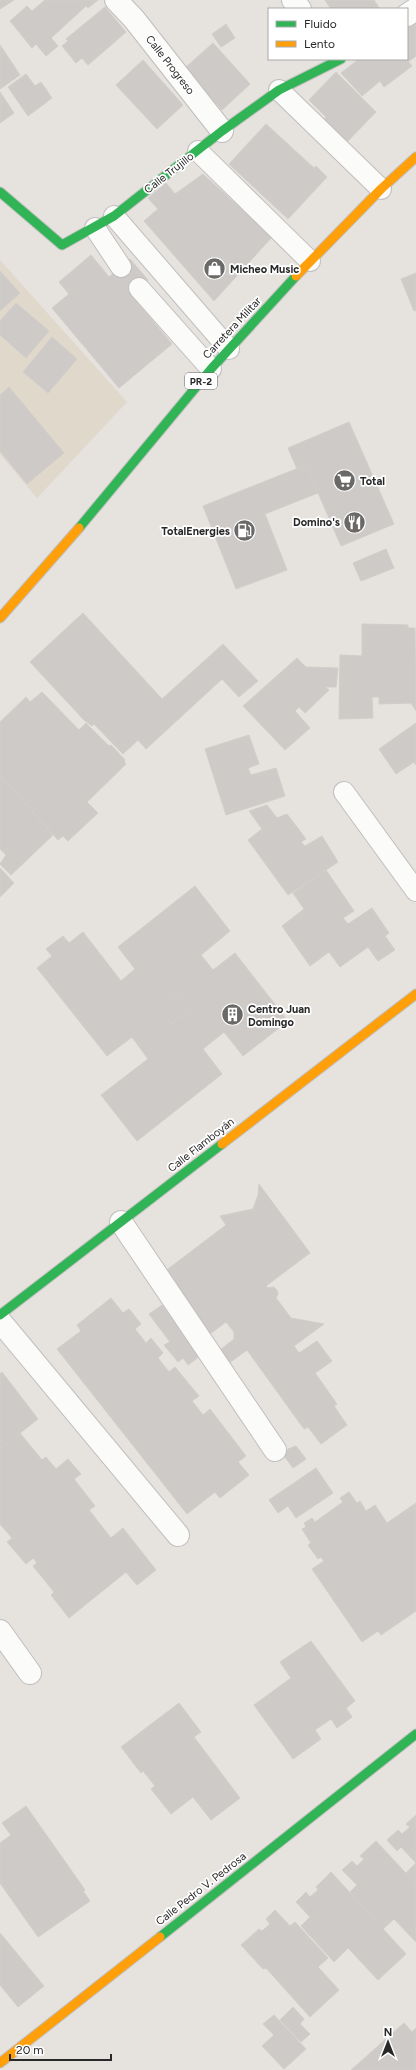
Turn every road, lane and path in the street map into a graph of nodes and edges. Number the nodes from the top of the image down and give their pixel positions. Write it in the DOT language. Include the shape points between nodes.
graph roads {
  1 [pos="116,0"];
  2 [pos="293,0"];
  3 [pos="299,8"];
  4 [pos="337,60"];
  5 [pos="279,90"];
  6 [pos="222,131"];
  7 [pos="198,151"];
  8 [pos="416,157"];
  9 [pos="381,189"];
  10 [pos="2,194"];
  11 [pos="114,216"];
  12 [pos="95,228"];
  13 [pos="310,261"];
  14 [pos="120,267"];
  15 [pos="139,288"];
  16 [pos="229,349"];
  17 [pos="211,369"];
  18 [pos="0,618"];
  19 [pos="344,792"];
  20 [pos="416,891"];
  21 [pos="416,994"];
  22 [pos="120,1222"];
  23 [pos="0,1315"];
  24 [pos="0,1322"];
  25 [pos="275,1450"];
  26 [pos="178,1535"];
  27 [pos="0,1631"];
  28 [pos="30,1673"];
  29 [pos="416,1734"];
  30 [pos="0,2063"];
  1 -- 6 [label="street, Calle Progreso" via="134,18"];
  2 -- 3 [label="street"];
  4 -- 5 [label="street, Calle Trujillo"];
  5 -- 6 [label="street, Calle Trujillo"];
  5 -- 9 [label="lane"];
  6 -- 7 [label="street, Calle Trujillo"];
  7 -- 11 [label="street, Calle Trujillo"];
  7 -- 13 [label="lane"];
  8 -- 9 [label="street, Carretera Militar / PR-2"];
  9 -- 13 [label="street, Carretera Militar / PR-2"];
  10 -- 12 [label="street, Calle Trujillo" via="62,245"];
  11 -- 12 [label="street, Calle Trujillo"];
  11 -- 16 [label="lane"];
  12 -- 14 [label="lane"];
  13 -- 16 [label="street, Carretera Militar / PR-2"];
  15 -- 17 [label="lane"];
  16 -- 17 [label="street, Carretera Militar / PR-2"];
  17 -- 18 [label="street, Carretera Militar / PR-2" via="61,550"];
  19 -- 20 [label="lane"];
  21 -- 22 [label="street, Calle Flamboyán"];
  22 -- 23 [label="street, Calle Flamboyán"];
  22 -- 25 [label="street"];
  24 -- 26 [label="street"];
  27 -- 28 [label="street"];
  29 -- 30 [label="street, Calle Pedro V. Pedrosa"];
}
